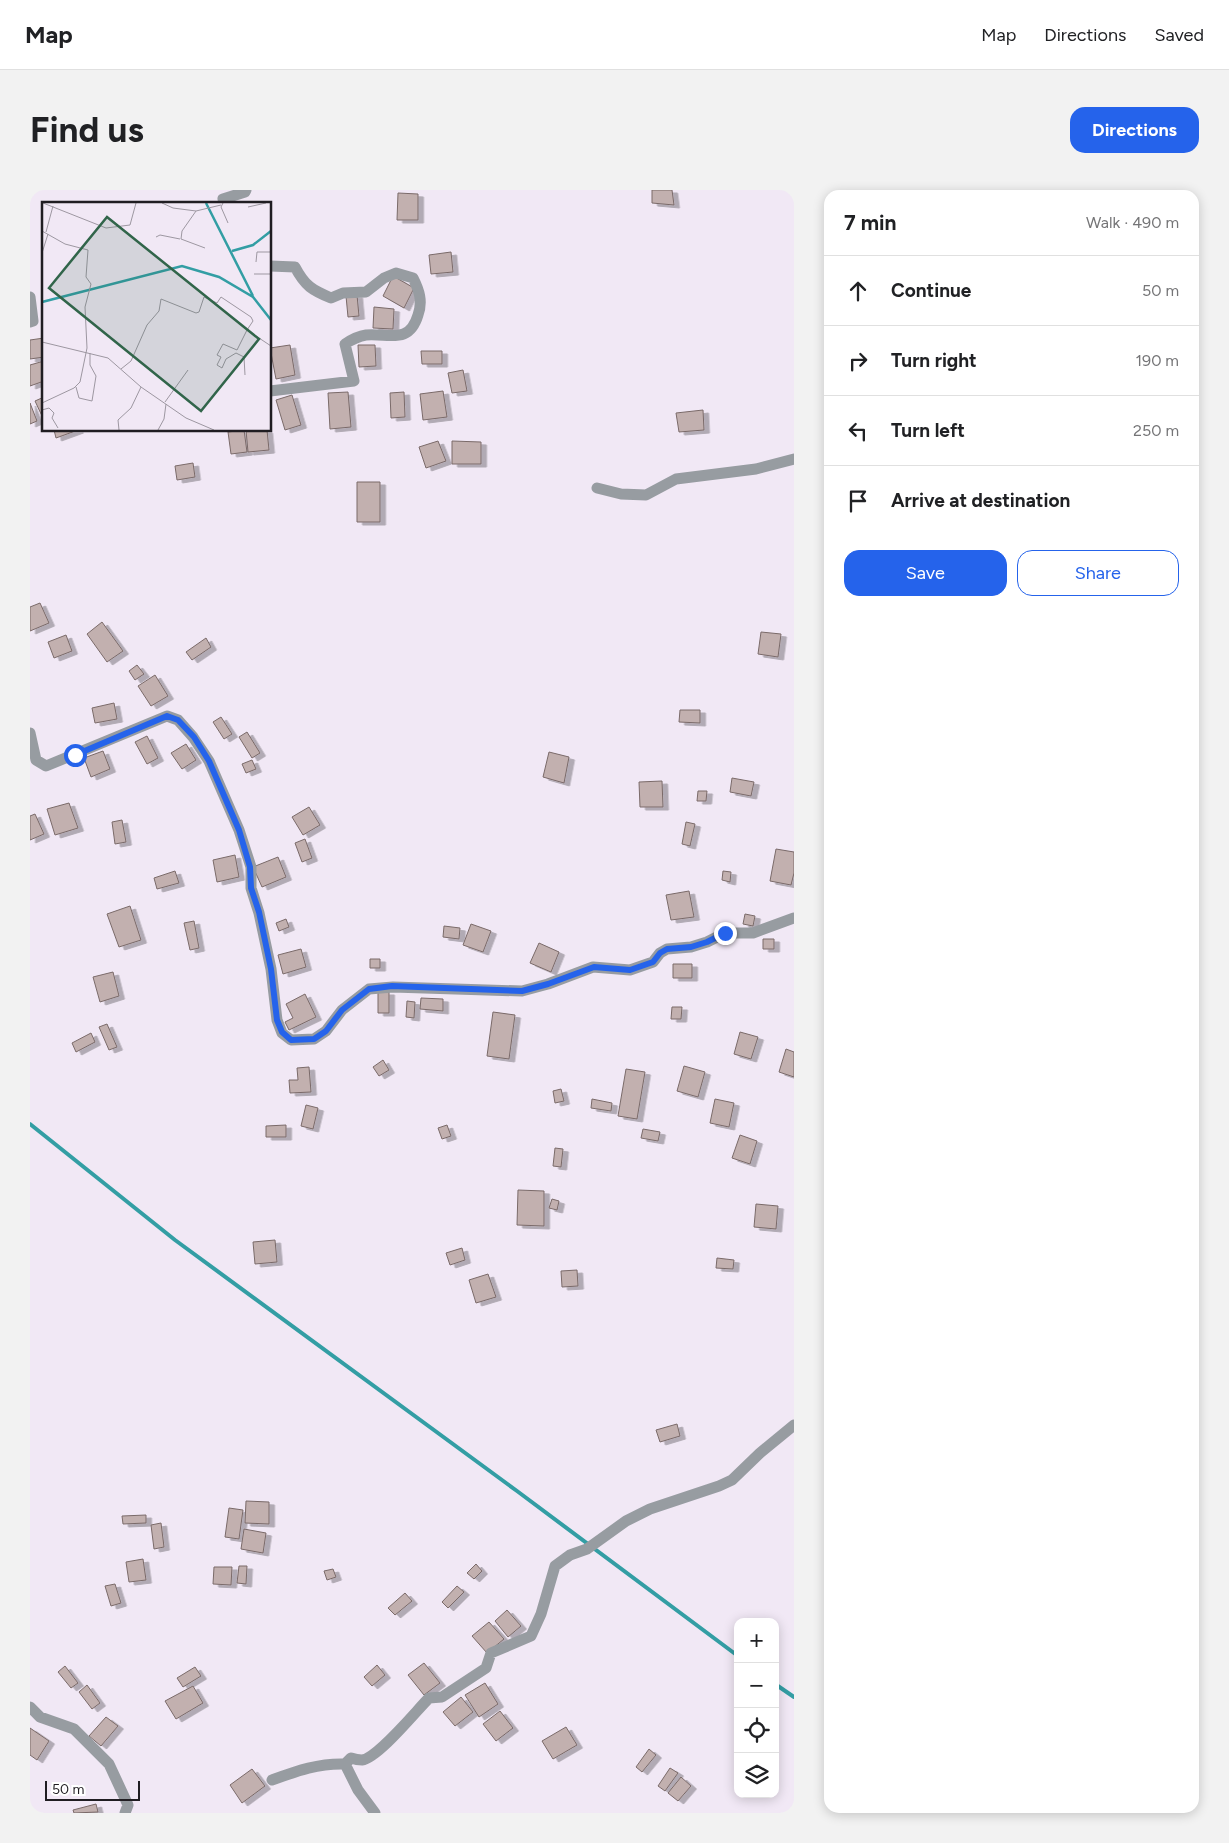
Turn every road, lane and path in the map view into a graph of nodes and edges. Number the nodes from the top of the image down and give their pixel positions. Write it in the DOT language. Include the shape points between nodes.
graph roads {
  1 [pos="246,190"];
  2 [pos="224,202"];
  3 [pos="271,266"];
  4 [pos="30,297"];
  5 [pos="36,322"];
  6 [pos="271,391"];
  7 [pos="794,458"];
  8 [pos="597,488"];
  9 [pos="30,732"];
  10 [pos="794,918"];
  11 [pos="794,1425"];
  12 [pos="30,1707"];
  13 [pos="345,1764"];
  14 [pos="272,1780"];
  15 [pos="125,1813"];
  16 [pos="376,1813"];
  1 -- 2 [label="street" via="223,199"];
  3 -- 6 [label="street" via="295,268 313,290 331,298 343,293 366,292 396,273 413,278 420,292 421,307 416,324 402,335 366,335 345,344 354,381"];
  4 -- 5 [label="street"];
  7 -- 8 [label="street" via="756,469 676,479 646,495 620,494"];
  9 -- 10 [label="street" via="36,760 46,766 167,716 178,720 194,737 209,761 245,848 251,888 271,969 277,1020 282,1032 291,1040 314,1039 326,1031 342,1010 369,989 392,986 522,991 594,967 630,970 653,962 667,949 691,947 725,933 754,933"];
  11 -- 13 [label="street" via="732,1480 650,1509 626,1521 587,1549 570,1555 556,1566 531,1636 491,1653 486,1668 442,1696 429,1698 390,1741 368,1758 351,1758"];
  12 -- 15 [label="street" via="40,1717 74,1729 109,1764 128,1806"];
  13 -- 14 [label="street" via="318,1765"];
  13 -- 16 [label="street" via="358,1790"];
}
